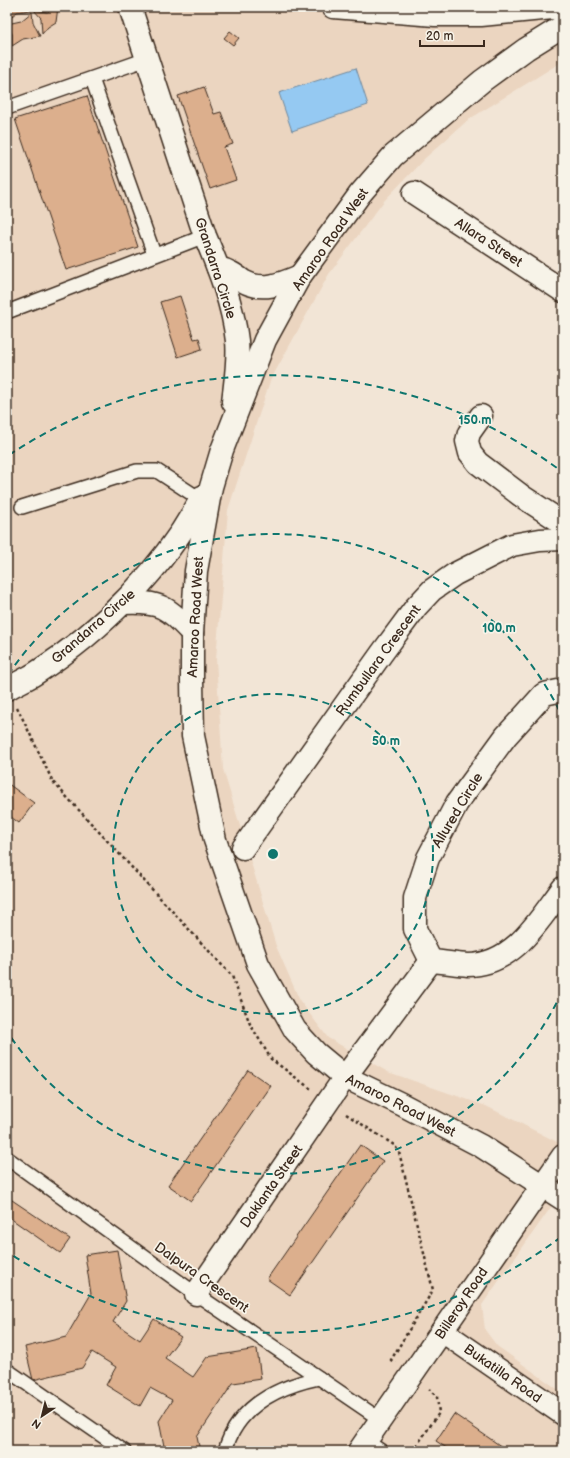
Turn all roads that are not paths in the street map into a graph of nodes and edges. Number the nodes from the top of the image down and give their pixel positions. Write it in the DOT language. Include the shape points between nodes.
graph roads {
  1 [pos="333,7"];
  2 [pos="563,7"];
  3 [pos="134,11"];
  4 [pos="563,26"];
  5 [pos="147,59"];
  6 [pos="92,79"];
  7 [pos="7,108"];
  8 [pos="414,193"];
  9 [pos="205,236"];
  10 [pos="154,254"];
  11 [pos="218,268"];
  12 [pos="300,276"];
  13 [pos="563,291"];
  14 [pos="7,312"];
  15 [pos="481,416"];
  16 [pos="222,450"];
  17 [pos="200,500"];
  18 [pos="22,507"];
  19 [pos="563,523"];
  20 [pos="563,539"];
  21 [pos="123,602"];
  22 [pos="192,633"];
  23 [pos="8,688"];
  24 [pos="563,690"];
  25 [pos="243,848"];
  26 [pos="563,888"];
  27 [pos="431,961"];
  28 [pos="345,1078"];
  29 [pos="563,1156"];
  30 [pos="7,1158"];
  31 [pos="542,1185"];
  32 [pos="563,1199"];
  33 [pos="196,1294"];
  34 [pos="442,1331"];
  35 [pos="7,1370"];
  36 [pos="319,1378"];
  37 [pos="563,1414"];
  38 [pos="380,1420"];
  39 [pos="369,1448"];
  40 [pos="124,1451"];
  41 [pos="225,1451"];
  1 -- 2 [label="street" via="435,15 481,15"];
  3 -- 5 [label="street, Grandarra Circle"];
  4 -- 12 [label="street, Amaroo Road West" via="482,81 392,156 360,194"];
  5 -- 6 [label="lane"];
  5 -- 9 [label="street, Grandarra Circle"];
  6 -- 7 [label="lane"];
  6 -- 10 [label="lane"];
  8 -- 13 [label="street, Allara Street"];
  9 -- 10 [label="lane"];
  9 -- 11 [label="street, Grandarra Circle"];
  10 -- 14 [label="lane"];
  11 -- 12 [label="street" via="228,270 245,282 258,287 274,285"];
  11 -- 16 [label="street, Grandarra Circle" via="232,314 237,342 232,413"];
  12 -- 16 [label="street, Amaroo Road West" via="265,340"];
  15 -- 19 [label="street" via="469,433 467,441 470,453 478,463 523,497"];
  16 -- 17 [label="street, Grandarra Circle"];
  16 -- 22 [label="street, Amaroo Road West" via="202,531 196,571"];
  17 -- 18 [label="lane" via="157,471 147,470"];
  17 -- 21 [label="street, Grandarra Circle" via="172,546"];
  20 -- 25 [label="street, Rumbullara Crescent" via="512,545 455,574 432,590 386,647"];
  21 -- 22 [label="street" via="150,603 171,611"];
  21 -- 23 [label="street, Grandarra Circle" via="65,652 36,673"];
  22 -- 28 [label="street, Amaroo Road West" via="195,743 215,840 238,908 258,964 295,1030 316,1053"];
  24 -- 27 [label="street, Allured Circle" via="544,694 506,736 457,803 428,858 415,898 415,929"];
  26 -- 27 [label="street" via="523,941 499,959 470,965"];
  27 -- 28 [label="street"];
  28 -- 31 [label="street, Amaroo Road West" via="481,1146"];
  28 -- 33 [label="street, Daklanta Street"];
  29 -- 31 [label="street, Billeroy Road"];
  30 -- 33 [label="lane, Dalpura Crescent"];
  31 -- 32 [label="street, Amaroo Road West"];
  31 -- 34 [label="street, Billeroy Road"];
  33 -- 36 [label="lane, Dalpura Crescent"];
  34 -- 37 [label="street, Bukatilla Road"];
  34 -- 38 [label="street, Billeroy Road"];
  35 -- 40 [label="lane"];
  36 -- 38 [label="lane, Dalpura Crescent"];
  36 -- 41 [label="lane" via="295,1383 246,1412 234,1427"];
  38 -- 39 [label="street, Billeroy Road"];
}
